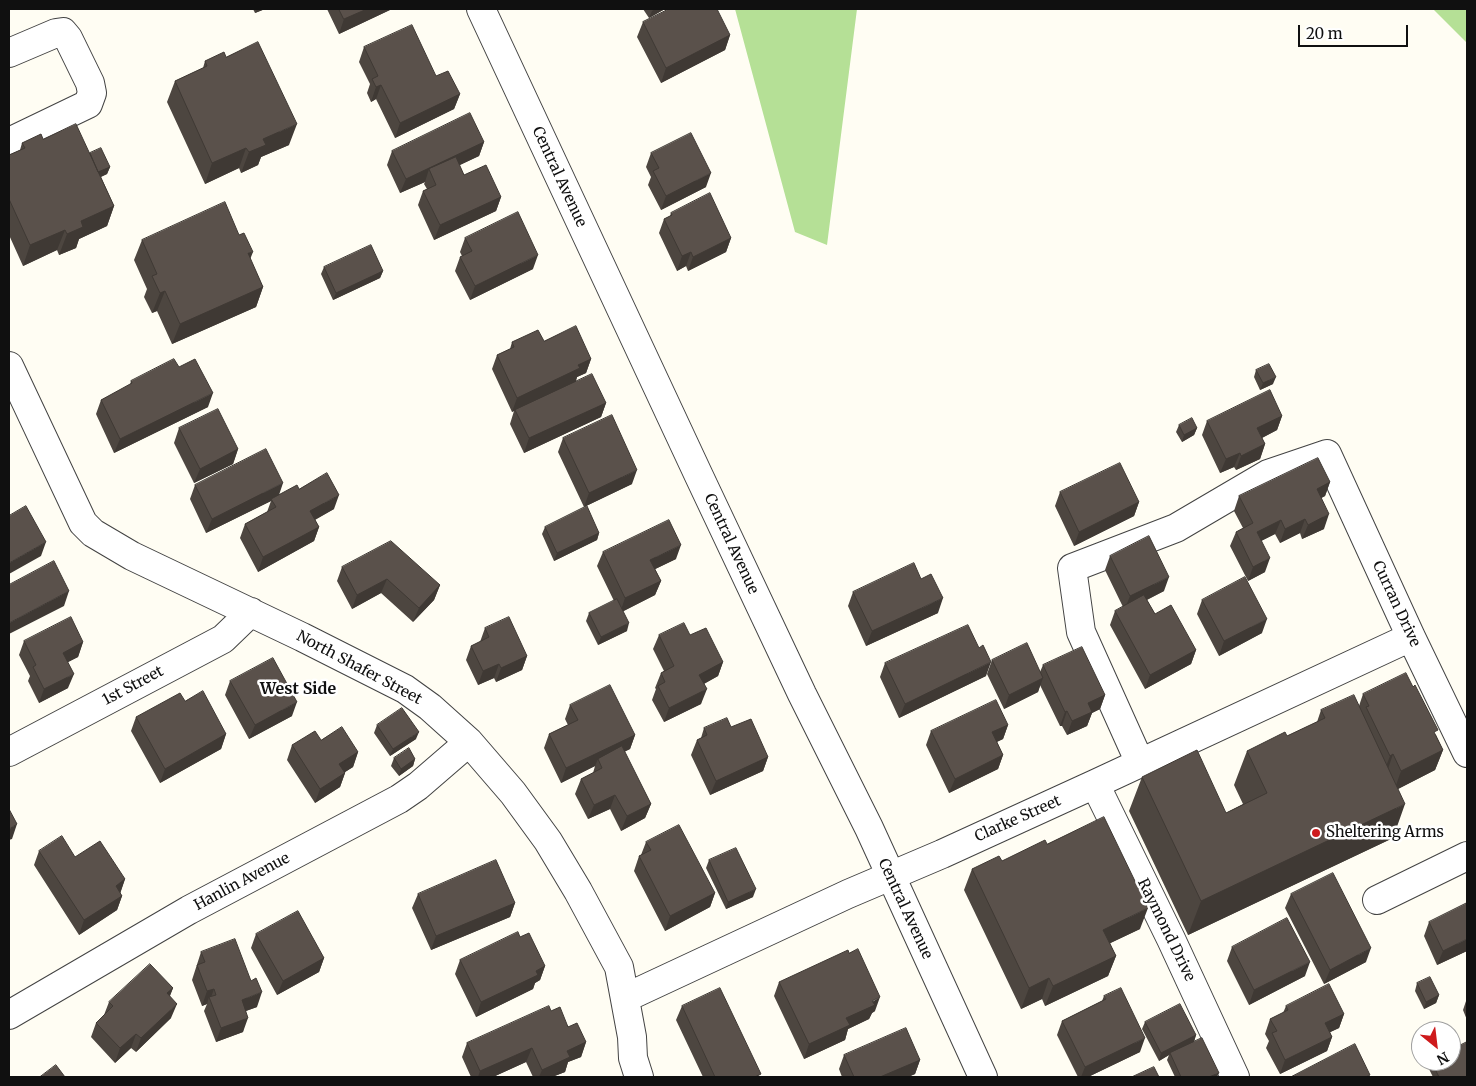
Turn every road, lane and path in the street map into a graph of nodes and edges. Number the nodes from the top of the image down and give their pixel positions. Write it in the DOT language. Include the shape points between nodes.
graph roads {
  1 [pos="481,9"];
  2 [pos="9,53"];
  3 [pos="9,142"];
  4 [pos="9,366"];
  5 [pos="251,612"];
  6 [pos="1411,637"];
  7 [pos="469,742"];
  8 [pos="9,752"];
  9 [pos="1467,753"];
  10 [pos="1140,763"];
  11 [pos="1095,784"];
  12 [pos="1467,856"];
  13 [pos="890,876"];
  14 [pos="1377,900"];
  15 [pos="625,998"];
  16 [pos="9,1015"];
  17 [pos="639,1077"];
  18 [pos="983,1077"];
  19 [pos="1235,1077"];
  1 -- 13 [label="street, Central Avenue"];
  2 -- 3 [label="street" via="63,32 92,93 88,104"];
  4 -- 5 [label="street, North Shafer Street" via="83,523 93,533 132,556"];
  5 -- 7 [label="street, North Shafer Street" via="405,689"];
  5 -- 8 [label="street, 1st Street" via="223,639"];
  6 -- 9 [label="street, Curran Drive"];
  6 -- 10 [label="street, Clarke Street"];
  6 -- 10 [label="street, Curran Drive" via="1328,454 1268,474 1176,528 1072,568 1081,632"];
  7 -- 15 [label="street, North Shafer Street" via="548,840 619,968"];
  7 -- 16 [label="street, Hanlin Avenue" via="398,799 189,910"];
  10 -- 11 [label="street, Clarke Street"];
  11 -- 13 [label="street, Clarke Street"];
  11 -- 19 [label="street, Raymond Drive"];
  12 -- 14 [label="street"];
  13 -- 15 [label="street, Clarke Street"];
  13 -- 18 [label="street, Central Avenue"];
  15 -- 17 [label="street, North Shafer Street" via="632,1058"];
}
